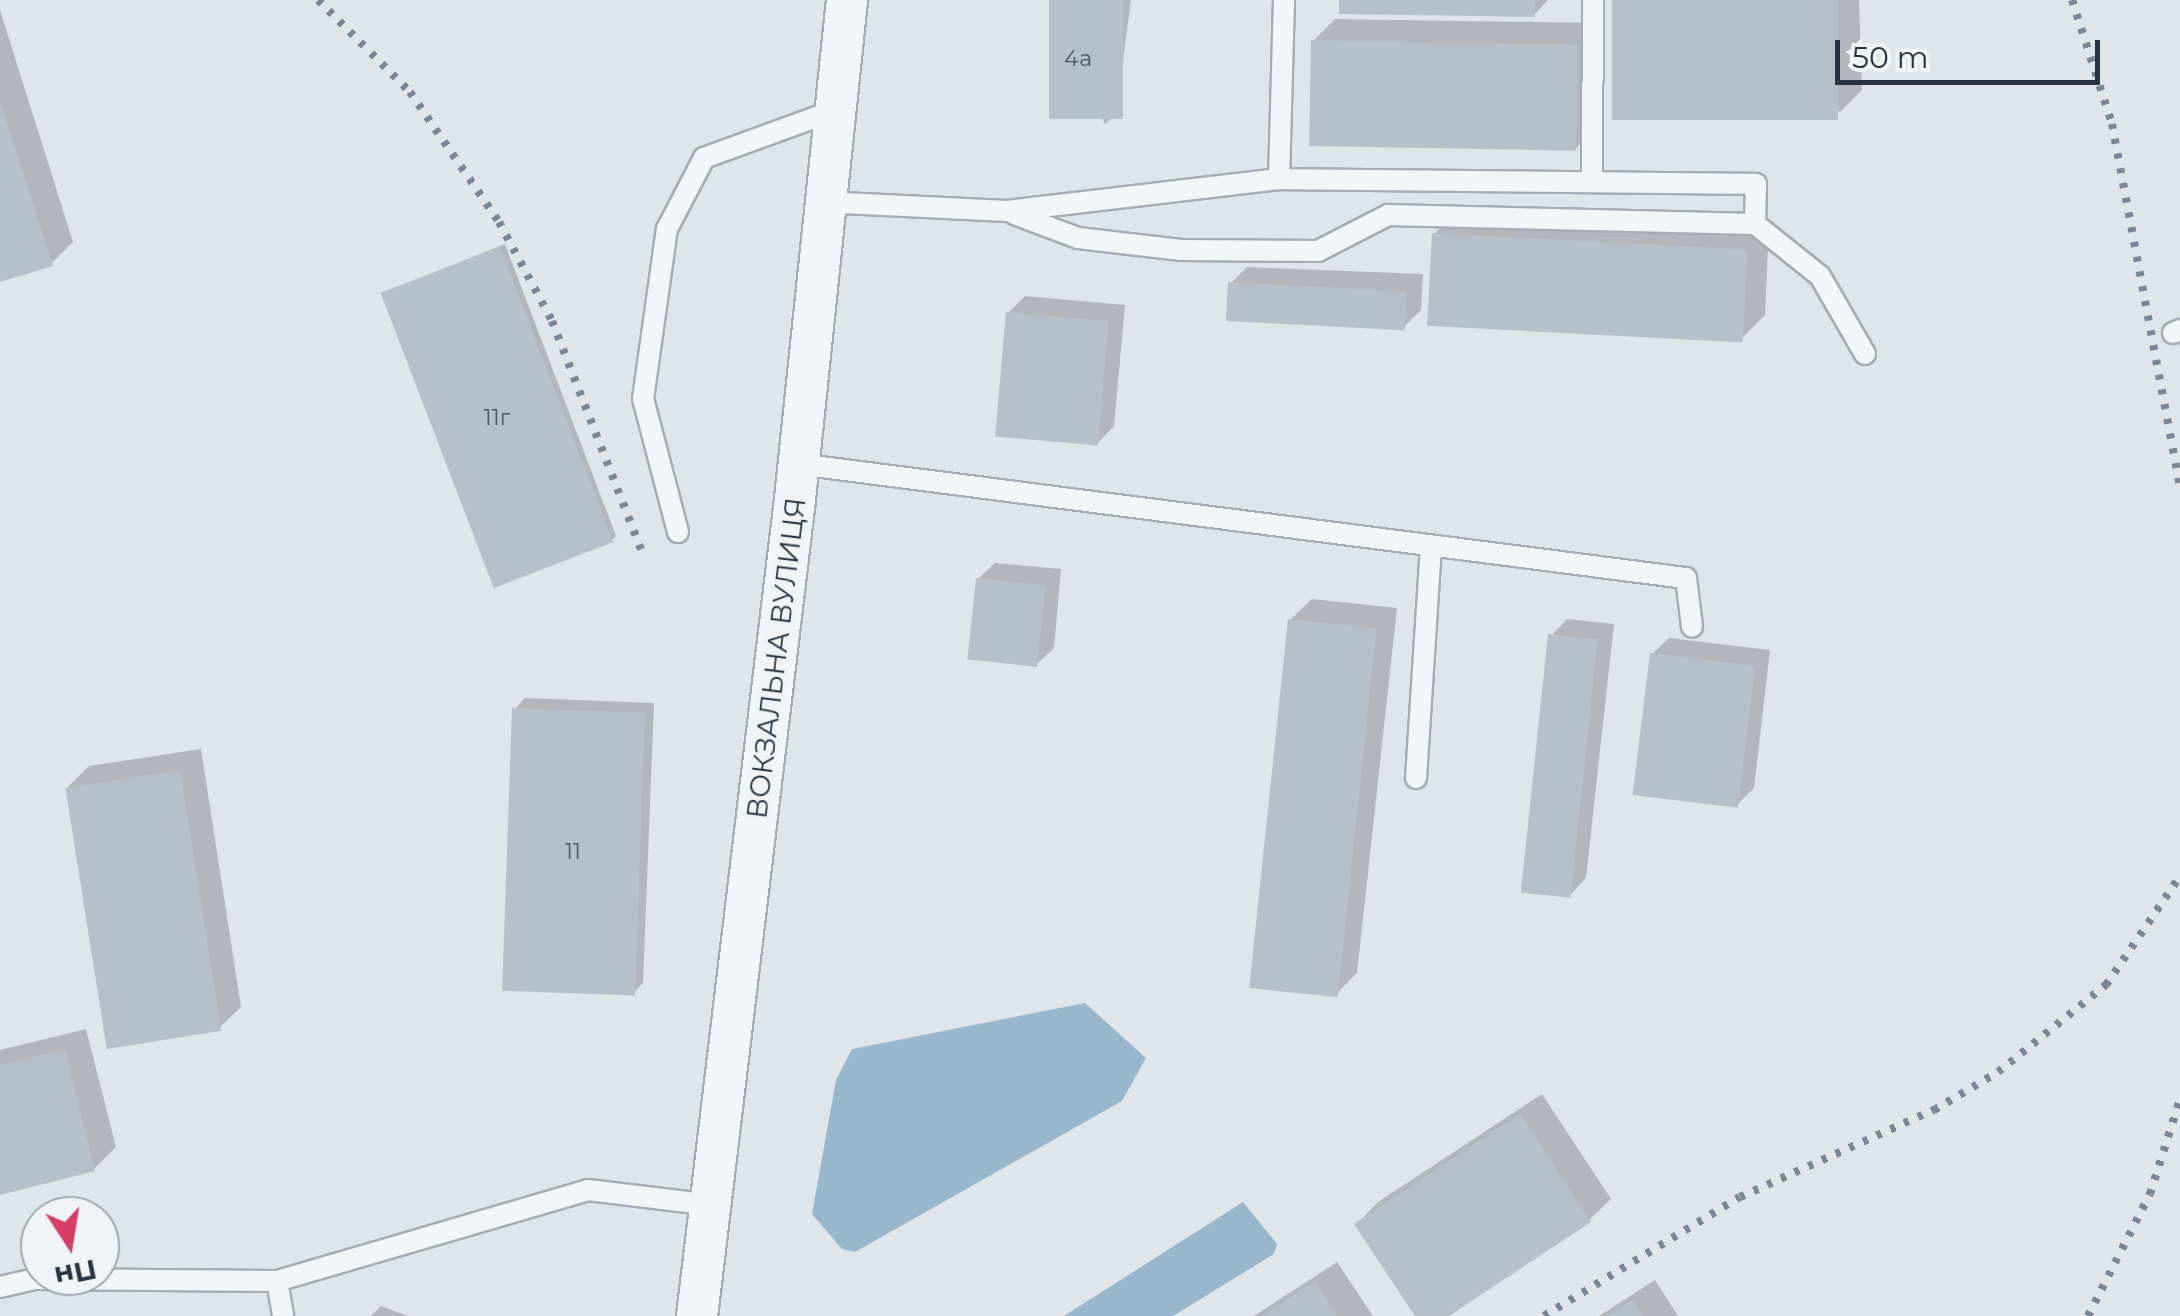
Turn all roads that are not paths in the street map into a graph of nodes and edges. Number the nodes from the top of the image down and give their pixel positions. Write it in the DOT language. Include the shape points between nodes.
graph roads {
  1 [pos="847,0"];
  2 [pos="1284,0"];
  3 [pos="1593,0"];
  4 [pos="833,112"];
  5 [pos="1280,179"];
  6 [pos="1592,181"];
  7 [pos="822,202"];
  8 [pos="1007,211"];
  9 [pos="1754,224"];
  10 [pos="1865,354"];
  11 [pos="798,464"];
  12 [pos="678,532"];
  13 [pos="1431,546"];
  14 [pos="1692,627"];
  15 [pos="1416,778"];
  16 [pos="712,1206"];
  17 [pos="277,1281"];
  18 [pos="0,1287"];
  19 [pos="283,1316"];
  20 [pos="696,1316"];
  1 -- 4 [label="street, ВОКЗАЛЬНА ВУЛИЦЯ"];
  2 -- 5 [label="lane"];
  3 -- 6 [label="lane"];
  4 -- 7 [label="street, ВОКЗАЛЬНА ВУЛИЦЯ"];
  4 -- 12 [label="lane" via="704,158 667,229 643,399"];
  5 -- 6 [label="lane"];
  5 -- 8 [label="lane"];
  6 -- 9 [label="lane" via="1756,184"];
  7 -- 8 [label="lane"];
  7 -- 11 [label="street, ВОКЗАЛЬНА ВУЛИЦЯ"];
  8 -- 9 [label="lane" via="1078,238 1181,250 1318,251 1388,215"];
  9 -- 10 [label="lane" via="1820,276"];
  11 -- 13 [label="lane"];
  11 -- 16 [label="street, ВОКЗАЛЬНА ВУЛИЦЯ"];
  13 -- 14 [label="lane" via="1686,578"];
  13 -- 15 [label="lane"];
  16 -- 17 [label="lane" via="588,1190"];
  16 -- 20 [label="street, ВОКЗАЛЬНА ВУЛИЦЯ"];
  17 -- 18 [label="lane" via="36,1279"];
  17 -- 19 [label="lane"];
}
